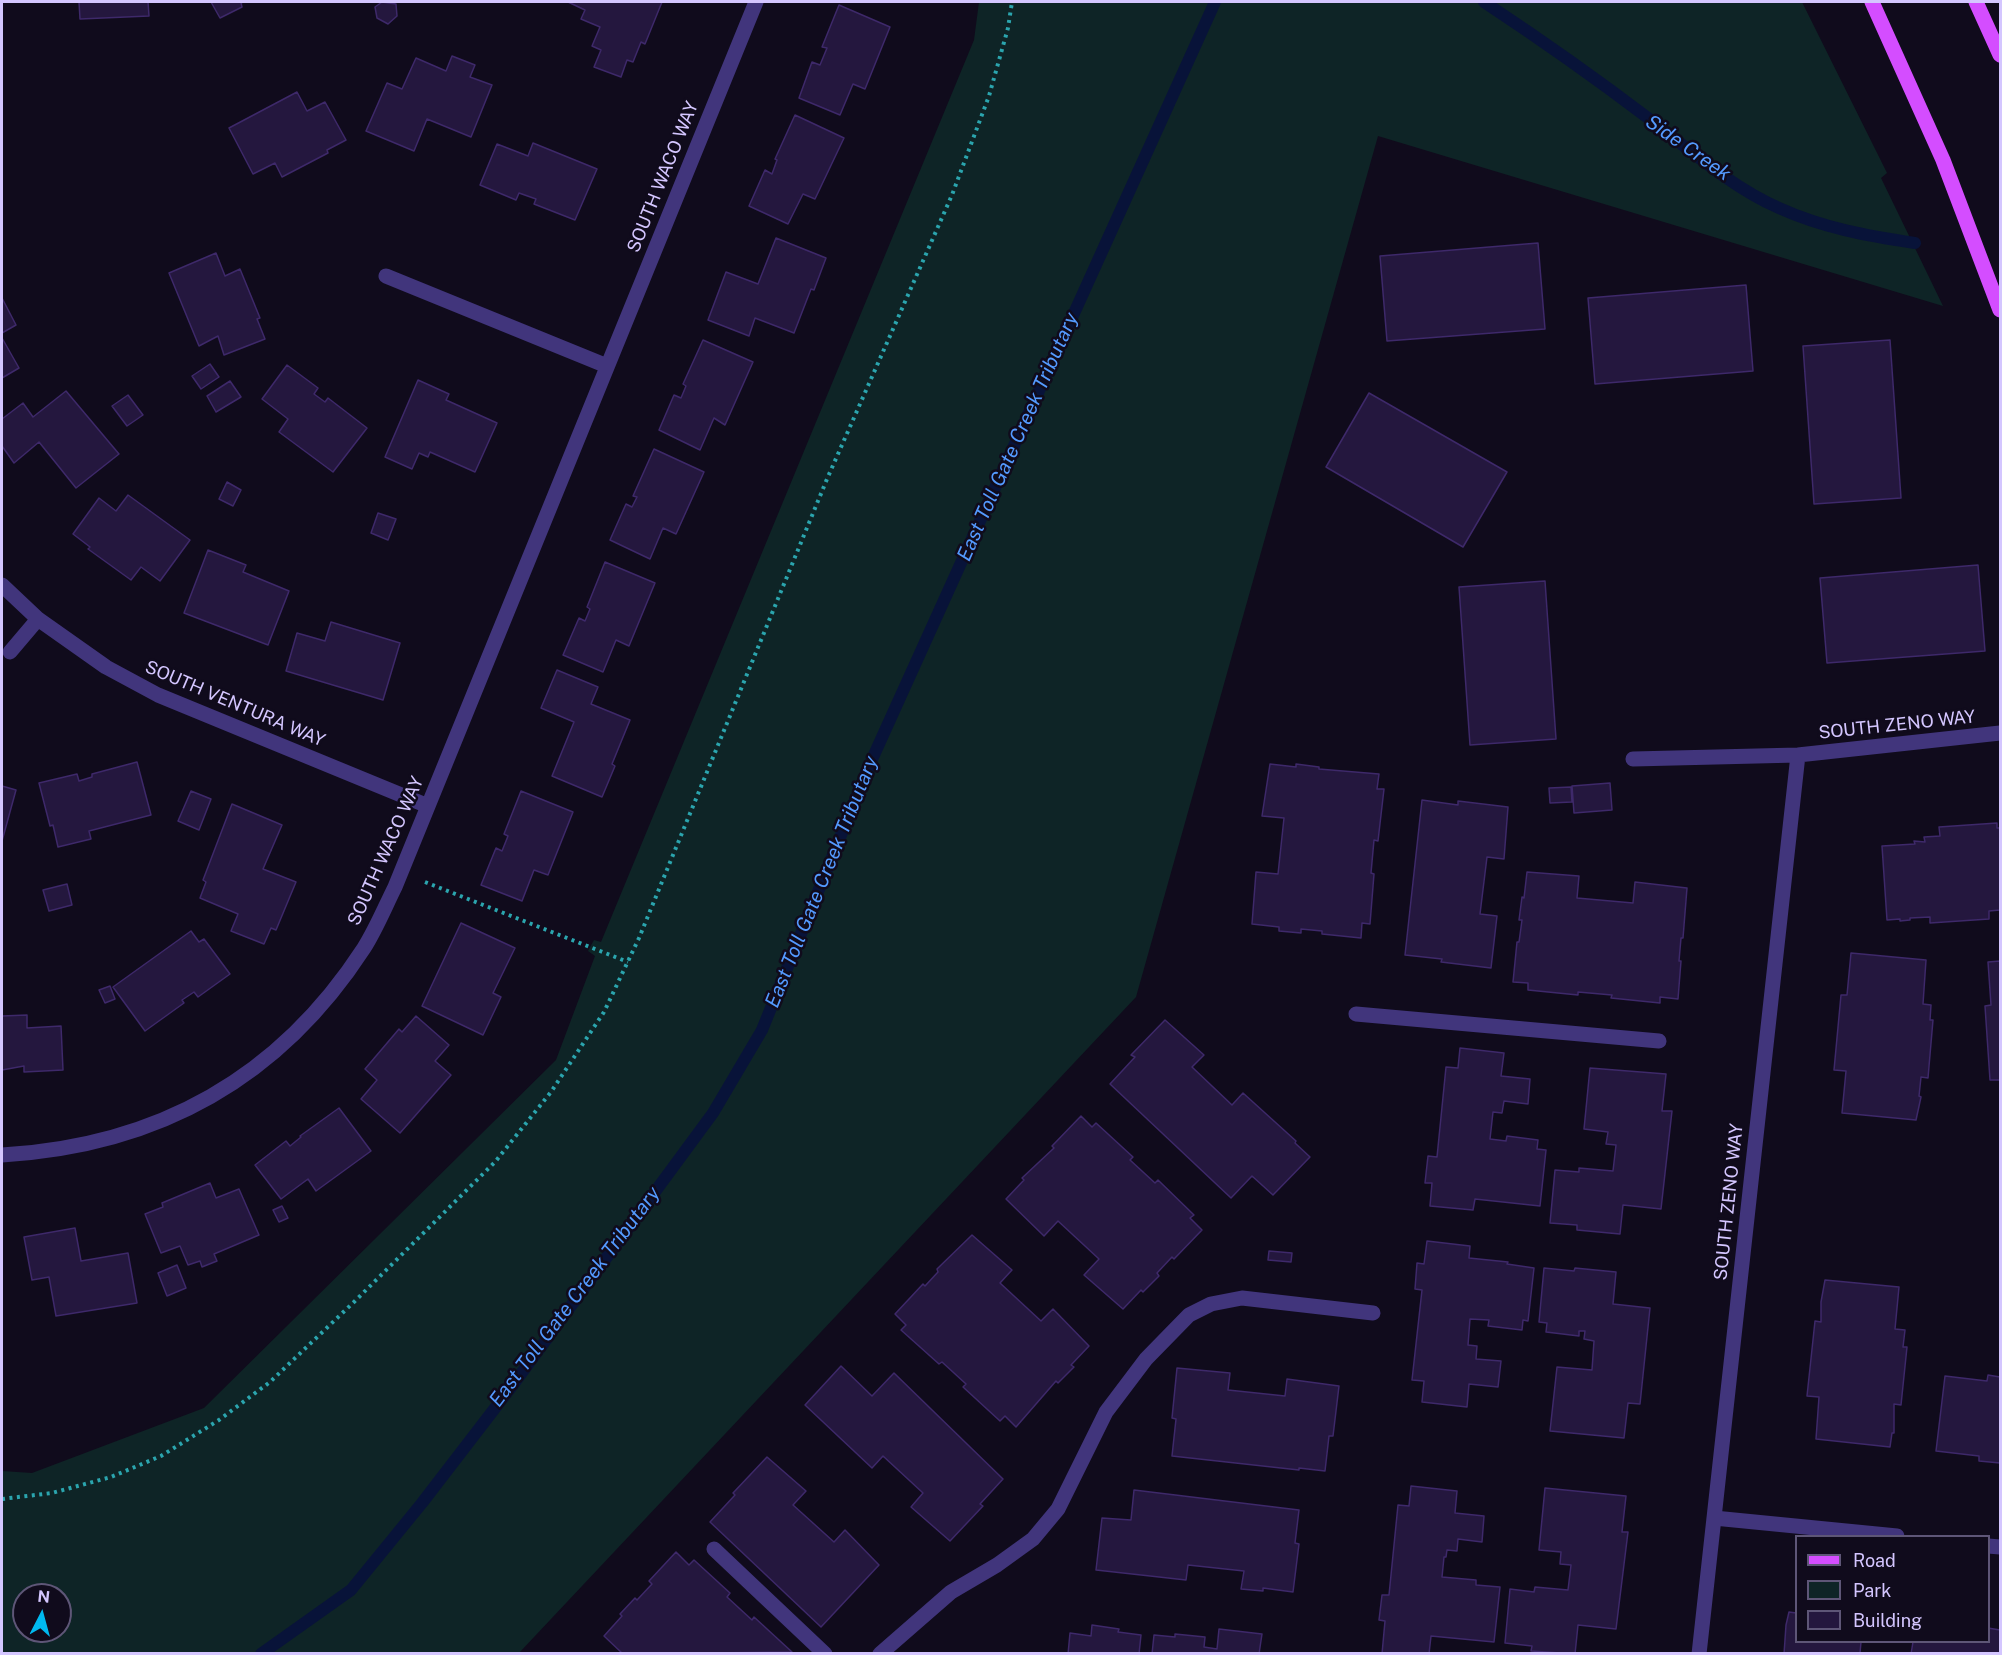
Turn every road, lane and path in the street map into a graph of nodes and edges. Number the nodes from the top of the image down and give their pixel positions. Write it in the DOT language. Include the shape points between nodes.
graph roads {
  1 [pos="756,2"];
  2 [pos="1012,2"];
  3 [pos="1872,2"];
  4 [pos="1976,2"];
  5 [pos="2001,55"];
  6 [pos="386,276"];
  7 [pos="2001,310"];
  8 [pos="608,366"];
  9 [pos="2,585"];
  10 [pos="38,619"];
  11 [pos="10,652"];
  12 [pos="2001,733"];
  13 [pos="1798,755"];
  14 [pos="1633,759"];
  15 [pos="428,806"];
  16 [pos="425,882"];
  17 [pos="628,962"];
  18 [pos="1356,1014"];
  19 [pos="1659,1041"];
  20 [pos="2,1155"];
  21 [pos="1373,1313"];
  22 [pos="2,1499"];
  23 [pos="1714,1518"];
  24 [pos="1887,1535"];
  25 [pos="714,1549"];
  26 [pos="825,1653"];
  27 [pos="880,1653"];
  28 [pos="1699,1653"];
  1 -- 8 [label="street, SOUTH WACO WAY"];
  2 -- 17 [label="path" via="989,96 952,195 827,479"];
  3 -- 7 [label="main road" via="1942,160"];
  4 -- 5 [label="main road"];
  6 -- 8 [label="street"];
  8 -- 15 [label="street, SOUTH WACO WAY"];
  9 -- 10 [label="street, SOUTH VENTURA WAY"];
  10 -- 11 [label="street"];
  10 -- 15 [label="street, SOUTH VENTURA WAY" via="106,667 158,695"];
  12 -- 13 [label="street, SOUTH ZENO WAY"];
  13 -- 14 [label="street, SOUTH ZENO WAY"];
  13 -- 23 [label="street, SOUTH ZENO WAY"];
  15 -- 20 [label="street, SOUTH WACO WAY" via="365,947 325,1002 277,1050 242,1078 183,1112 141,1130 76,1147"];
  16 -- 17 [label="path"];
  17 -- 22 [label="path" via="604,1012 551,1092 495,1162 270,1382 161,1456 101,1480"];
  18 -- 19 [label="street"];
  21 -- 27 [label="street" via="1242,1298 1211,1304 1189,1315 1146,1359 1106,1412 1058,1509 1033,1539 951,1592"];
  23 -- 24 [label="street"];
  23 -- 28 [label="street, SOUTH ZENO WAY"];
  25 -- 26 [label="street"];
}
